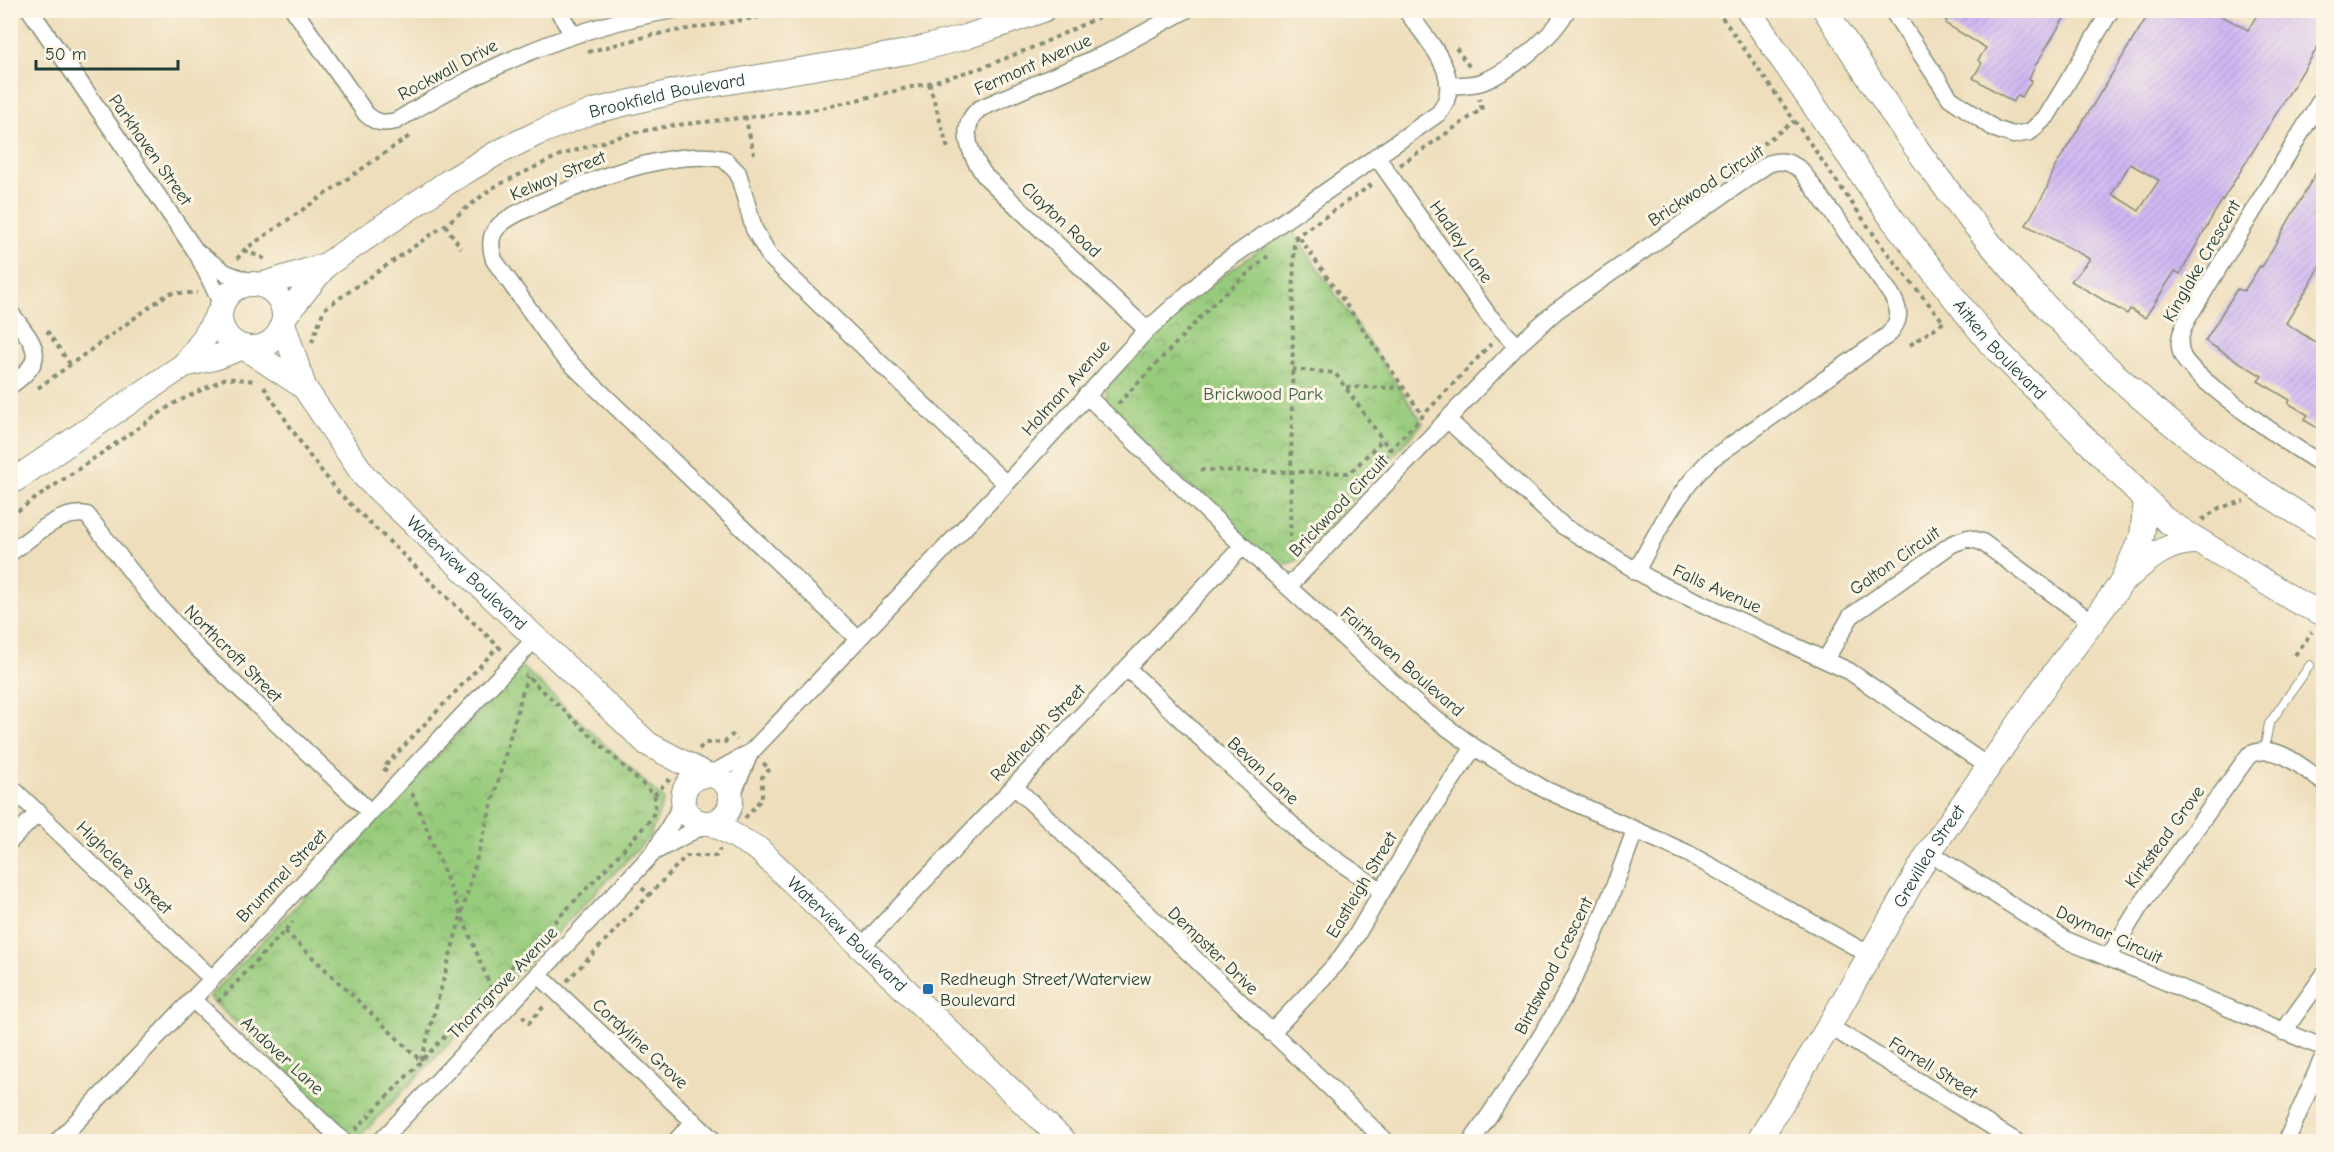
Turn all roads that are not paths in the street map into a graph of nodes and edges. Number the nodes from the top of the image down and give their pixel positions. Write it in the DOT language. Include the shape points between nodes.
graph roads {
  1 [pos="30,10"];
  2 [pos="294,10"];
  3 [pos="558,10"];
  4 [pos="673,10"];
  5 [pos="1042,10"];
  6 [pos="1186,10"];
  7 [pos="1406,10"];
  8 [pos="1567,10"];
  9 [pos="1748,10"];
  10 [pos="1825,10"];
  11 [pos="1892,10"];
  12 [pos="2111,10"];
  13 [pos="573,35"];
  14 [pos="1450,91"];
  15 [pos="2324,95"];
  16 [pos="968,128"];
  17 [pos="1376,156"];
  18 [pos="197,253"];
  19 [pos="326,265"];
  20 [pos="259,285"];
  21 [pos="221,307"];
  22 [pos="10,312"];
  23 [pos="284,320"];
  24 [pos="1147,330"];
  25 [pos="1517,346"];
  26 [pos="244,348"];
  27 [pos="184,365"];
  28 [pos="10,386"];
  29 [pos="304,387"];
  30 [pos="1086,396"];
  31 [pos="1448,420"];
  32 [pos="2324,465"];
  33 [pos="10,483"];
  34 [pos="1006,484"];
  35 [pos="2146,501"];
  36 [pos="2324,528"];
  37 [pos="2198,542"];
  38 [pos="1243,546"];
  39 [pos="10,553"];
  40 [pos="1636,572"];
  41 [pos="2120,585"];
  42 [pos="1288,587"];
  43 [pos="2093,623"];
  44 [pos="2318,623"];
  45 [pos="536,638"];
  46 [pos="858,639"];
  47 [pos="1826,659"];
  48 [pos="2310,665"];
  49 [pos="1126,668"];
  50 [pos="648,744"];
  51 [pos="1474,747"];
  52 [pos="2264,750"];
  53 [pos="751,752"];
  54 [pos="1989,766"];
  55 [pos="708,775"];
  56 [pos="2324,783"];
  57 [pos="10,786"];
  58 [pos="1014,786"];
  59 [pos="684,799"];
  60 [pos="731,800"];
  61 [pos="39,812"];
  62 [pos="370,812"];
  63 [pos="710,823"];
  64 [pos="1635,830"];
  65 [pos="10,841"];
  66 [pos="758,849"];
  67 [pos="656,851"];
  68 [pos="1929,852"];
  69 [pos="1382,891"];
  70 [pos="861,947"];
  71 [pos="1870,955"];
  72 [pos="2108,958"];
  73 [pos="538,974"];
  74 [pos="2324,975"];
  75 [pos="211,978"];
  76 [pos="192,999"];
  77 [pos="1828,1026"];
  78 [pos="2283,1032"];
  79 [pos="1270,1033"];
  80 [pos="2324,1048"];
  81 [pos="2324,1055"];
  82 [pos="694,1121"];
  83 [pos="344,1141"];
  84 [pos="57,1142"];
  85 [pos="380,1142"];
  86 [pos="675,1142"];
  87 [pos="716,1142"];
  88 [pos="1065,1142"];
  89 [pos="1387,1142"];
  90 [pos="1471,1142"];
  91 [pos="1758,1142"];
  92 [pos="2017,1142"];
  93 [pos="2286,1142"];
  1 -- 18 [label="street, Parkhaven Street"];
  2 -- 13 [label="street, Rockwall Drive" via="366,114 378,123 396,121 488,68"];
  3 -- 13 [label="street"];
  4 -- 13 [label="street, Rockwall Drive"];
  5 -- 19 [label="street, Brookfield Boulevard" via="966,37 907,52 681,90 594,111 497,153"];
  6 -- 16 [label="street, Fermont Avenue" via="1109,52 979,109 969,120"];
  7 -- 14 [label="street" via="1443,64"];
  8 -- 14 [label="street" via="1545,39 1499,73"];
  9 -- 35 [label="street, Aitken Boulevard" via="1893,220 1990,343"];
  10 -- 36 [label="street" via="1942,183 2007,264 2069,331 2190,437 2270,495"];
  11 -- 12 [label="street" via="1950,98 1995,129 2013,135 2030,132 2047,116"];
  14 -- 17 [label="street, Holman Avenue" via="1439,112"];
  15 -- 32 [label="street, Kinglake Crescent" via="2189,316 2180,345 2188,366 2256,420"];
  16 -- 24 [label="street, Clayton Road" via="973,159 985,176"];
  17 -- 24 [label="street, Holman Avenue" via="1219,266"];
  17 -- 25 [label="street, Hadley Lane" via="1502,332"];
  18 -- 20 [label="street, Parkhaven Street" via="226,273"];
  18 -- 21 [label="street, Parkhaven Street"];
  19 -- 20 [label="street, Brookfield Boulevard"];
  19 -- 23 [label="street, Brookfield Boulevard"];
  20 -- 21 [label="street" via="236,289"];
  20 -- 23 [label="street" via="278,297"];
  21 -- 26 [label="street" via="220,318 227,336"];
  21 -- 27 [label="street"];
  22 -- 28 [label="street" via="32,344 35,359 32,368"];
  23 -- 26 [label="street" via="280,332 265,346"];
  23 -- 29 [label="street, Waterview Boulevard"];
  24 -- 30 [label="street, Holman Avenue"];
  25 -- 31 [label="street, Brickwood Circuit"];
  25 -- 40 [label="street, Brickwood Circuit" via="1556,311 1775,161 1801,170 1898,305 1899,319 1888,335 1739,438 1691,479 1672,505"];
  26 -- 27 [label="street"];
  26 -- 29 [label="street, Waterview Boulevard"];
  27 -- 33 [label="street"];
  29 -- 45 [label="street, Waterview Boulevard" via="365,477"];
  30 -- 34 [label="street, Holman Avenue"];
  30 -- 38 [label="street, Fairhaven Boulevard"];
  31 -- 40 [label="street, Falls Avenue" via="1563,526"];
  31 -- 42 [label="street, Brickwood Circuit"];
  34 -- 46 [label="street, Holman Avenue"];
  34 -- 46 [label="street, Kelway Street" via="770,258 754,229 738,173 724,159 694,158 609,174 526,209 496,229 491,242 494,260 561,354"];
  35 -- 37 [label="street, Aitken Boulevard"];
  35 -- 41 [label="street" via="2142,536"];
  37 -- 41 [label="street" via="2177,543 2157,553"];
  37 -- 44 [label="street, Aitken Boulevard" via="2296,601"];
  38 -- 42 [label="street, Fairhaven Boulevard"];
  38 -- 49 [label="street, Redheugh Street"];
  39 -- 62 [label="street, Northcroft Street" via="62,518 87,514 154,601 197,648"];
  40 -- 47 [label="street, Falls Avenue"];
  41 -- 43 [label="street, Grevillea Street"];
  42 -- 51 [label="street, Fairhaven Boulevard" via="1414,702"];
  43 -- 47 [label="street, Galton Circuit" via="1982,542 1968,538 1952,544 1861,607 1844,624"];
  43 -- 54 [label="street, Grevillea Street"];
  45 -- 50 [label="street, Waterview Boulevard"];
  45 -- 62 [label="street, Brummel Street"];
  46 -- 53 [label="street, Holman Avenue"];
  47 -- 54 [label="street, Falls Avenue"];
  48 -- 52 [label="lane" via="2268,724"];
  49 -- 58 [label="street, Redheugh Street"];
  49 -- 69 [label="street, Bevan Lane" via="1310,841"];
  50 -- 55 [label="street, Waterview Boulevard"];
  50 -- 59 [label="street, Waterview Boulevard"];
  51 -- 64 [label="street, Fairhaven Boulevard" via="1572,803"];
  51 -- 69 [label="street, Eastleigh Street"];
  52 -- 56 [label="street" via="2283,755"];
  52 -- 72 [label="street, Kirkstead Grove" via="2249,755 2140,906"];
  53 -- 55 [label="street, Holman Avenue"];
  53 -- 60 [label="street, Holman Avenue"];
  54 -- 68 [label="street, Grevillea Street"];
  55 -- 59 [label="street" via="688,784"];
  55 -- 60 [label="street" via="722,780"];
  57 -- 61 [label="street, Highclere Street"];
  58 -- 70 [label="street, Redheugh Street"];
  58 -- 79 [label="street, Dempster Drive"];
  59 -- 63 [label="street" via="689,815"];
  59 -- 67 [label="street, Thorngrove Avenue"];
  60 -- 63 [label="street" via="725,815"];
  60 -- 66 [label="street, Waterview Boulevard"];
  61 -- 65 [label="street"];
  61 -- 75 [label="street, Highclere Street"];
  62 -- 75 [label="street, Brummel Street"];
  63 -- 66 [label="street, Waterview Boulevard"];
  63 -- 67 [label="street, Thorngrove Avenue"];
  64 -- 71 [label="street, Fairhaven Boulevard" via="1687,853"];
  64 -- 90 [label="street, Birdswood Crescent" via="1609,900 1566,994"];
  66 -- 70 [label="street, Waterview Boulevard"];
  67 -- 73 [label="street, Thorngrove Avenue"];
  68 -- 71 [label="street, Grevillea Street"];
  68 -- 72 [label="street, Daymar Circuit" via="2066,940"];
  69 -- 79 [label="street, Eastleigh Street" via="1337,963"];
  70 -- 88 [label="street, Waterview Boulevard"];
  71 -- 77 [label="street, Grevillea Street"];
  72 -- 78 [label="street, Daymar Circuit"];
  73 -- 82 [label="street, Cordyline Grove"];
  73 -- 85 [label="street, Thorngrove Avenue"];
  74 -- 78 [label="street"];
  75 -- 76 [label="street, Brummel Street"];
  76 -- 83 [label="street, Andover Lane"];
  76 -- 84 [label="street, Brummel Street"];
  77 -- 91 [label="street, Grevillea Street"];
  77 -- 92 [label="street, Farrell Street"];
  78 -- 80 [label="street, Daymar Circuit"];
  79 -- 89 [label="street, Dempster Drive"];
  81 -- 93 [label="street"];
  82 -- 86 [label="street"];
  82 -- 87 [label="street, Cordyline Grove"];
}
